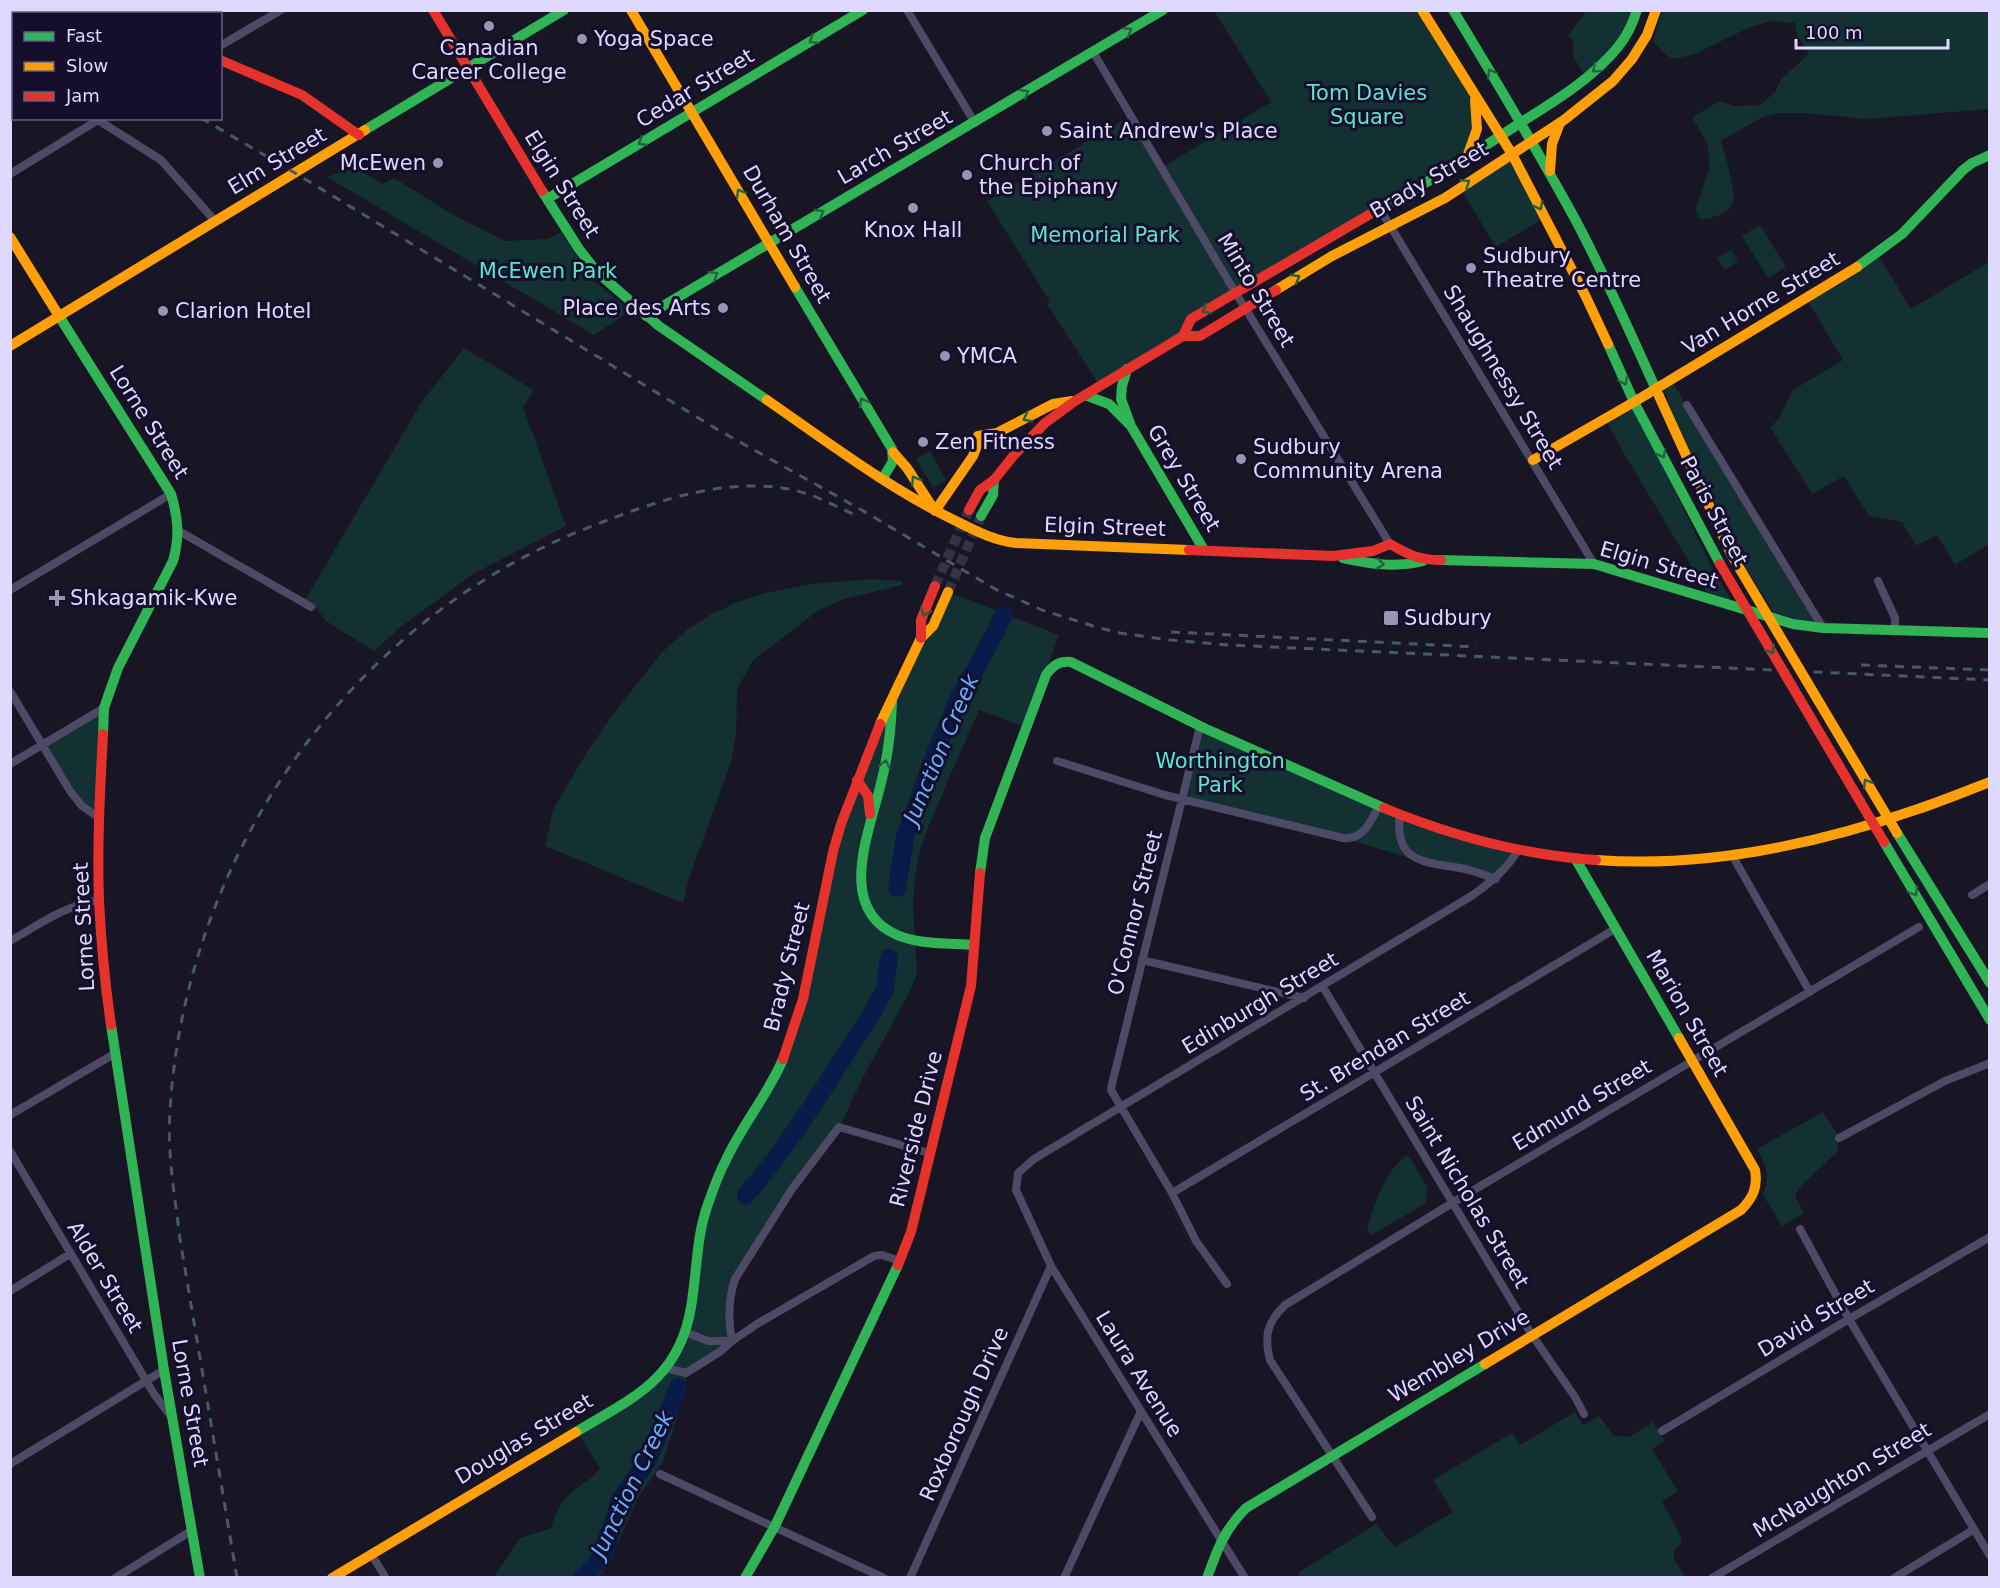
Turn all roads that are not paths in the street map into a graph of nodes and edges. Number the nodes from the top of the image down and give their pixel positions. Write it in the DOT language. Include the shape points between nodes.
graph roads {
  1 [pos="281,10"];
  2 [pos="433,10"];
  3 [pos="564,10"];
  4 [pos="631,10"];
  5 [pos="863,10"];
  6 [pos="907,10"];
  7 [pos="1163,10"];
  8 [pos="1422,10"];
  9 [pos="1452,10"];
  10 [pos="1637,10"];
  11 [pos="1656,10"];
  12 [pos="222,45"];
  13 [pos="1093,52"];
  14 [pos="222,61"];
  15 [pos="470,68"];
  16 [pos="1474,94"];
  17 [pos="692,111"];
  18 [pos="1561,122"];
  19 [pos="975,123"];
  20 [pos="1521,123"];
  21 [pos="359,135"];
  22 [pos="1501,136"];
  23 [pos="1532,141"];
  24 [pos="1512,154"];
  25 [pos="1989,154"];
  26 [pos="1466,158"];
  27 [pos="10,174"];
  28 [pos="1550,174"];
  29 [pos="547,199"];
  30 [pos="1380,209"];
  31 [pos="215,221"];
  32 [pos="1390,226"];
  33 [pos="10,237"];
  34 [pos="770,243"];
  35 [pos="1236,292"];
  36 [pos="1246,309"];
  37 [pos="59,316"];
  38 [pos="646,316"];
  39 [pos="1184,336"];
  40 [pos="10,346"];
  41 [pos="1127,369"];
  42 [pos="1656,389"];
  43 [pos="1080,398"];
  44 [pos="1634,402"];
  45 [pos="1687,405"];
  46 [pos="1131,426"];
  47 [pos="893,452"];
  48 [pos="1533,460"];
  49 [pos="883,478"];
  50 [pos="994,480"];
  51 [pos="171,494"];
  52 [pos="969,510"];
  53 [pos="935,511"];
  54 [pos="981,516"];
  55 [pos="179,531"];
  56 [pos="1390,544"];
  57 [pos="1204,550"];
  58 [pos="1334,556"];
  59 [pos="1426,560"];
  60 [pos="1594,564"];
  61 [pos="1878,582"];
  62 [pos="936,586"];
  63 [pos="10,591"];
  64 [pos="948,592"];
  65 [pos="311,607"];
  66 [pos="1823,628"];
  67 [pos="1895,629"];
  68 [pos="1989,633"];
  69 [pos="921,638"];
  70 [pos="10,691"];
  71 [pos="892,698"];
  72 [pos="104,708"];
  73 [pos="1200,726"];
  74 [pos="43,744"];
  75 [pos="1057,761"];
  76 [pos="10,764"];
  77 [pos="857,780"];
  78 [pos="1989,782"];
  79 [pos="1182,800"];
  80 [pos="1379,806"];
  81 [pos="1400,814"];
  82 [pos="99,818"];
  83 [pos="870,820"];
  84 [pos="1519,849"];
  85 [pos="1732,855"];
  86 [pos="1575,858"];
  87 [pos="1496,879"];
  88 [pos="1989,884"];
  89 [pos="1972,895"];
  90 [pos="99,900"];
  91 [pos="1919,927"];
  92 [pos="1615,929"];
  93 [pos="10,942"];
  94 [pos="974,945"];
  95 [pos="1142,960"];
  96 [pos="1989,983"];
  97 [pos="1323,987"];
  98 [pos="1810,992"];
  99 [pos="1304,998"];
  100 [pos="1989,1020"];
  101 [pos="114,1054"];
  102 [pos="1692,1060"];
  103 [pos="1989,1063"];
  104 [pos="1375,1073"];
  105 [pos="1122,1107"];
  106 [pos="10,1115"];
  107 [pos="1839,1138"];
  108 [pos="10,1151"];
  109 [pos="929,1153"];
  110 [pos="1016,1182"];
  111 [pos="1755,1191"];
  112 [pos="1173,1193"];
  113 [pos="1453,1203"];
  114 [pos="1800,1229"];
  115 [pos="1989,1238"];
  116 [pos="70,1254"];
  117 [pos="900,1261"];
  118 [pos="1051,1266"];
  119 [pos="1227,1284"];
  120 [pos="10,1291"];
  121 [pos="1849,1319"];
  122 [pos="685,1332"];
  123 [pos="1532,1335"];
  124 [pos="732,1341"];
  125 [pos="666,1368"];
  126 [pos="164,1370"];
  127 [pos="146,1380"];
  128 [pos="1141,1411"];
  129 [pos="1584,1414"];
  130 [pos="1989,1414"];
  131 [pos="172,1419"];
  132 [pos="1662,1431"];
  133 [pos="1927,1450"];
  134 [pos="1332,1455"];
  135 [pos="10,1464"];
  136 [pos="660,1474"];
  137 [pos="1372,1517"];
  138 [pos="775,1526"];
  139 [pos="1973,1530"];
  140 [pos="191,1531"];
  141 [pos="1221,1540"];
  142 [pos="371,1554"];
  143 [pos="1989,1556"];
  144 [pos="115,1578"];
  145 [pos="200,1578"];
  146 [pos="332,1578"];
  147 [pos="386,1578"];
  148 [pos="745,1578"];
  149 [pos="884,1578"];
  150 [pos="910,1578"];
  151 [pos="1064,1578"];
  152 [pos="1207,1578"];
  153 [pos="1245,1578"];
  154 [pos="1712,1578"];
  155 [pos="1894,1578"];
  1 -- 12 [label="street"];
  2 -- 15 [label="main road, Elgin Street"];
  3 -- 15 [label="main road, Elm Street"];
  4 -- 17 [label="main road, Durham Street"];
  5 -- 17 [label="main road, Cedar Street, one-way"];
  6 -- 19 [label="street"];
  13 -- 7 [label="main road, Larch Street, one-way"];
  8 -- 16 [label="main road, Paris Street"];
  20 -- 9 [label="main road, Paris Street, one-way"];
  10 -- 20 [label="main road, Brady Street, one-way" via="1619,46 1603,63 1572,90"];
  11 -- 18 [label="main road, Brady Street" via="1639,50 1616,78"];
  19 -- 13 [label="main road, Larch Street, one-way"];
  13 -- 35 [label="street, Minto Street"];
  14 -- 21 [label="main road" via="302,95"];
  15 -- 21 [label="main road, Elm Street"];
  15 -- 29 [label="main road, Elgin Street"];
  16 -- 22 [label="main road, Paris Street"];
  16 -- 26 [label="main road" via="1478,125 1476,140"];
  17 -- 29 [label="main road, Cedar Street, one-way"];
  34 -- 17 [label="main road, Durham Street, one-way"];
  18 -- 23 [label="main road, Brady Street"];
  18 -- 28 [label="main road" via="1552,144"];
  34 -- 19 [label="main road, Larch Street, one-way"];
  20 -- 22 [label="main road, Brady Street"];
  20 -- 23 [label="main road, Paris Street"];
  21 -- 31 [label="main road, Elm Street"];
  22 -- 24 [label="main road, Paris Street"];
  22 -- 26 [label="main road, Brady Street"];
  23 -- 24 [label="main road, Brady Street"];
  23 -- 28 [label="main road, Paris Street"];
  32 -- 24 [label="main road, Brady Street, one-way" via="1440,200"];
  24 -- 44 [label="main road, Paris Street, one-way" via="1586,297"];
  25 -- 42 [label="main road, Van Horne Street" via="1963,170 1888,246"];
  26 -- 30 [label="main road, Brady Street"];
  27 -- 31 [label="street" via="98,120 161,160"];
  28 -- 42 [label="main road, Paris Street"];
  29 -- 38 [label="main road, Elgin Street" via="597,272"];
  30 -- 32 [label="street, Shaughnessy Street"];
  30 -- 35 [label="main road, Brady Street"];
  31 -- 37 [label="main road, Elm Street"];
  36 -- 32 [label="main road, Brady Street, one-way"];
  32 -- 48 [label="street, Shaughnessy Street"];
  33 -- 37 [label="main road, Lorne Street"];
  38 -- 34 [label="main road, Larch Street, one-way"];
  47 -- 34 [label="main road, Durham Street, one-way"];
  35 -- 36 [label="street, Minto Street"];
  35 -- 39 [label="main road, Brady Street, one-way" via="1191,319"];
  36 -- 39 [label="main road, Brady Street" via="1200,336"];
  36 -- 56 [label="street, Minto Street"];
  37 -- 40 [label="main road, Elm Street"];
  37 -- 51 [label="main road, Lorne Street"];
  38 -- 49 [label="main road, Elgin Street"];
  39 -- 41 [label="main road, Brady Street"];
  41 -- 43 [label="main road, Brady Street"];
  41 -- 46 [label="main road" via="1121,395"];
  42 -- 44 [label="main road, Van Horne Street"];
  96 -- 42 [label="main road, Paris Street, one-way, bridge" via="1731,554"];
  43 -- 46 [label="main road" via="1103,401"];
  43 -- 50 [label="main road, Brady Street" via="1028,439"];
  43 -- 53 [label="main road, one-way" via="1053,404 998,433 978,436 973,456"];
  44 -- 48 [label="main road, Van Horne Street"];
  44 -- 100 [label="main road, Paris Street, one-way, bridge" via="1720,564"];
  45 -- 66 [label="street"];
  46 -- 57 [label="main road, Grey Street"];
  47 -- 49 [label="main road" via="892,464"];
  53 -- 47 [label="main road, Durham Street, one-way"];
  48 -- 60 [label="street, Shaughnessy Street"];
  49 -- 53 [label="main road, Elgin Street"];
  50 -- 52 [label="main road, Brady Street" via="980,490"];
  50 -- 54 [label="main road, Brady Street" via="993,495"];
  51 -- 55 [label="main road, Lorne Street"];
  51 -- 63 [label="street"];
  53 -- 57 [label="main road, Elgin Street" via="1007,542"];
  55 -- 65 [label="street"];
  55 -- 72 [label="main road, Lorne Street" via="173,561 118,668"];
  56 -- 58 [label="main road, Elgin Street" via="1364,553"];
  56 -- 59 [label="main road, Elgin Street"];
  57 -- 58 [label="main road, Elgin Street"];
  58 -- 59 [label="main road, one-way" via="1391,565"];
  59 -- 60 [label="main road, Elgin Street"];
  60 -- 66 [label="main road, Elgin Street" via="1792,624"];
  61 -- 67 [label="street"];
  62 -- 69 [label="main road, Brady Street, one-way" via="921,620"];
  64 -- 69 [label="main road, Brady Street" via="933,626"];
  66 -- 67 [label="main road, Elgin Street"];
  67 -- 68 [label="main road, Elgin Street"];
  69 -- 71 [label="main road, Brady Street"];
  70 -- 74 [label="street"];
  71 -- 77 [label="main road, Brady Street"];
  83 -- 71 [label="main road, one-way" via="885,765"];
  72 -- 74 [label="street"];
  72 -- 82 [label="main road, Lorne Street"];
  73 -- 79 [label="street, O'Connor Street"];
  73 -- 80 [label="main road"];
  73 -- 94 [label="main road, Riverside Drive" via="1071,662 1059,661 1052,666 985,838"];
  74 -- 76 [label="street"];
  74 -- 82 [label="street" via="75,798"];
  75 -- 79 [label="street"];
  77 -- 83 [label="main road" via="867,791"];
  77 -- 122 [label="main road, Brady Street" via="833,852 803,999 784,1055 725,1161 707,1207"];
  78 -- 85 [label="main road" via="1854,829"];
  79 -- 80 [label="street" via="1352,839 1358,837"];
  79 -- 95 [label="street, O'Connor Street"];
  80 -- 81 [label="main road"];
  81 -- 84 [label="main road" via="1468,838"];
  81 -- 87 [label="street" via="1399,837 1409,855"];
  82 -- 90 [label="main road, Lorne Street"];
  83 -- 94 [label="main road" via="860,887 875,920 911,939"];
  84 -- 86 [label="main road"];
  84 -- 87 [label="street, Edinburgh Street"];
  85 -- 86 [label="main road" via="1668,861"];
  85 -- 98 [label="street"];
  86 -- 92 [label="main road, Marion Street"];
  87 -- 97 [label="street, Edinburgh Street"];
  88 -- 89 [label="street"];
  90 -- 93 [label="street" via="67,908"];
  90 -- 101 [label="main road, Lorne Street"];
  91 -- 98 [label="street, Edmund Street"];
  92 -- 102 [label="main road, Marion Street"];
  92 -- 104 [label="street, St. Brendan Street"];
  94 -- 109 [label="main road, Riverside Drive" via="971,986"];
  95 -- 99 [label="street"];
  95 -- 105 [label="street, O'Connor Street" via="1112,1083"];
  97 -- 99 [label="street, Edinburgh Street"];
  97 -- 104 [label="street, Saint Nicholas Street"];
  98 -- 102 [label="street, Edmund Street"];
  99 -- 105 [label="street, Edinburgh Street"];
  101 -- 106 [label="street"];
  101 -- 126 [label="main road, Lorne Street"];
  102 -- 111 [label="main road, Marion Street" via="1755,1170"];
  102 -- 113 [label="street, Edmund Street"];
  103 -- 107 [label="street" via="1945,1081"];
  104 -- 112 [label="street, St. Brendan Street"];
  104 -- 113 [label="street, Saint Nicholas Street"];
  105 -- 110 [label="street, Edinburgh Street" via="1034,1159 1018,1173"];
  105 -- 112 [label="street, O'Connor Street"];
  108 -- 116 [label="street, Alder Street"];
  109 -- 117 [label="main road, Riverside Drive" via="911,1233"];
  109 -- 124 [label="street" via="839,1127 792,1189 735,1280 728,1314"];
  110 -- 118 [label="street, Laura Avenue" via="1020,1200"];
  111 -- 123 [label="main road, Wembley Drive" via="1741,1210"];
  112 -- 119 [label="street, O'Connor Street" via="1196,1241"];
  113 -- 123 [label="street, Saint Nicholas Street"];
  113 -- 134 [label="street, Edmund Street" via="1285,1305 1270,1323 1266,1345 1270,1360"];
  114 -- 121 [label="street"];
  115 -- 121 [label="street, David Street"];
  116 -- 120 [label="street"];
  116 -- 127 [label="street, Alder Street"];
  117 -- 124 [label="street" via="874,1256"];
  117 -- 138 [label="main road, Riverside Drive"];
  118 -- 128 [label="street, Laura Avenue"];
  118 -- 150 [label="street, Roxborough Drive"];
  121 -- 132 [label="street, David Street"];
  121 -- 133 [label="street"];
  122 -- 124 [label="street" via="708,1341"];
  122 -- 125 [label="main road, Brady Street"];
  123 -- 129 [label="street, Saint Nicholas Street"];
  123 -- 134 [label="main road, Wembley Drive"];
  124 -- 125 [label="street" via="686,1373"];
  125 -- 142 [label="main road, Douglas Street" via="637,1395"];
  126 -- 127 [label="street"];
  126 -- 131 [label="main road, Lorne Street"];
  127 -- 131 [label="street, Alder Street"];
  127 -- 135 [label="street"];
  128 -- 141 [label="street, Laura Avenue"];
  128 -- 151 [label="street"];
  130 -- 133 [label="street, McNaughton Street"];
  131 -- 140 [label="main road, Lorne Street"];
  133 -- 139 [label="street"];
  133 -- 154 [label="street, McNaughton Street"];
  134 -- 137 [label="street"];
  134 -- 141 [label="main road, Wembley Drive" via="1246,1508"];
  136 -- 138 [label="street"];
  138 -- 148 [label="main road, Riverside Drive"];
  138 -- 149 [label="street"];
  139 -- 143 [label="street"];
  139 -- 155 [label="street"];
  140 -- 144 [label="street"];
  140 -- 145 [label="main road, Lorne Street"];
  141 -- 152 [label="main road, Wembley Drive"];
  141 -- 153 [label="street, Laura Avenue"];
  142 -- 146 [label="main road, Douglas Street"];
  142 -- 147 [label="street"];
}
